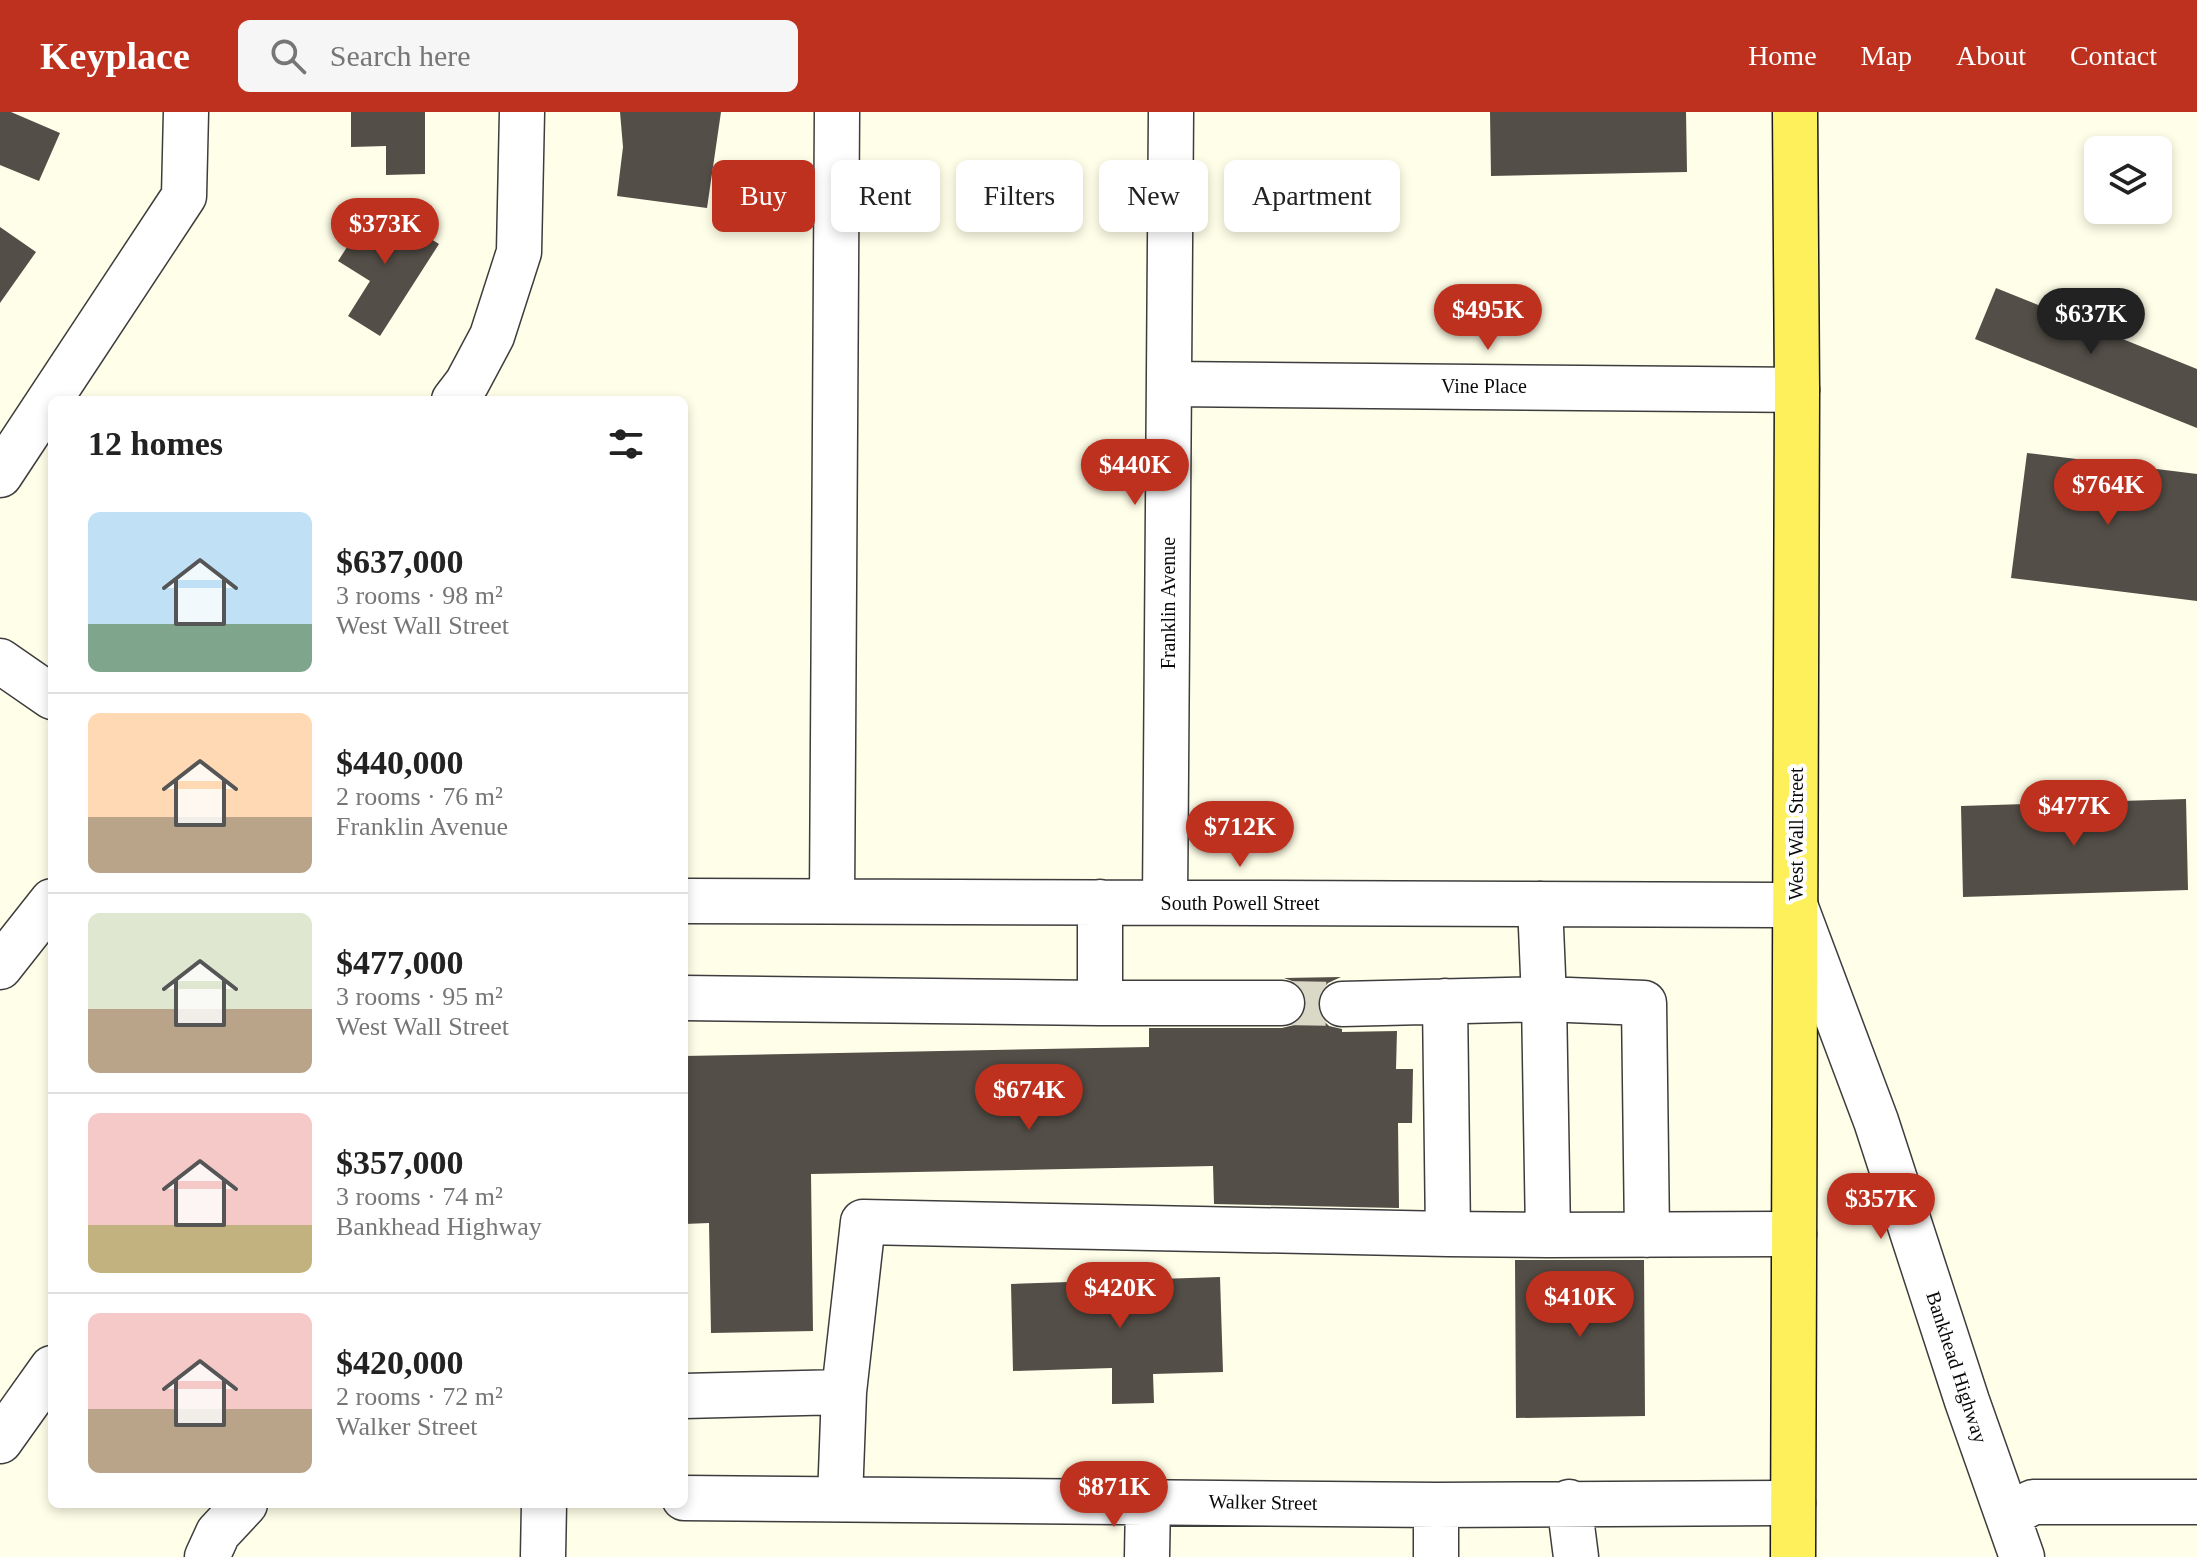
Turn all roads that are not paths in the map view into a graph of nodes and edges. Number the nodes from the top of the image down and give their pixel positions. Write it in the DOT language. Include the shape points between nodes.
graph roads {
  1 [pos="186,112"];
  2 [pos="522,112"];
  3 [pos="837,112"];
  4 [pos="1171,112"];
  5 [pos="1795,112"];
  6 [pos="1170,384"];
  7 [pos="1797,390"];
  8 [pos="52,396"];
  9 [pos="457,396"];
  10 [pos="48,402"];
  11 [pos="0,475"];
  12 [pos="0,661"];
  13 [pos="48,694"];
  14 [pos="688,901"];
  15 [pos="832,901"];
  16 [pos="1100,902"];
  17 [pos="1165,902"];
  18 [pos="1540,904"];
  19 [pos="1795,905"];
  20 [pos="48,906"];
  21 [pos="0,967"];
  22 [pos="688,998"];
  23 [pos="1544,999"];
  24 [pos="1445,1001"];
  25 [pos="1100,1003"];
  26 [pos="1282,1003"];
  27 [pos="1342,1004"];
  28 [pos="1448,1234"];
  29 [pos="1794,1234"];
  30 [pos="1548,1235"];
  31 [pos="1647,1235"];
  32 [pos="48,1374"];
  33 [pos="844,1392"];
  34 [pos="688,1396"];
  35 [pos="0,1441"];
  36 [pos="688,1498"];
  37 [pos="840,1499"];
  38 [pos="1148,1500"];
  39 [pos="1569,1502"];
  40 [pos="2197,1502"];
  41 [pos="1793,1503"];
  42 [pos="1436,1505"];
  43 [pos="241,1508"];
  44 [pos="544,1508"];
  45 [pos="2008,1516"];
  46 [pos="207,1557"];
  47 [pos="543,1557"];
  48 [pos="1147,1557"];
  49 [pos="1436,1557"];
  50 [pos="1576,1557"];
  51 [pos="1793,1557"];
  52 [pos="2022,1557"];
  1 -- 8 [label="street" via="184,196"];
  2 -- 9 [label="street" via="519,252 492,336"];
  3 -- 15 [label="street"];
  4 -- 6 [label="street, Franklin Avenue"];
  5 -- 7 [label="main road, West Wall Street"];
  6 -- 7 [label="street, Vine Place"];
  6 -- 17 [label="street, Franklin Avenue"];
  7 -- 19 [label="main road, West Wall Street"];
  10 -- 11 [label="street"];
  12 -- 13 [label="street"];
  14 -- 15 [label="street, South Powell Street"];
  15 -- 16 [label="street, South Powell Street"];
  16 -- 17 [label="street, South Powell Street"];
  16 -- 25 [label="street"];
  17 -- 18 [label="street, South Powell Street"];
  18 -- 19 [label="street, South Powell Street"];
  18 -- 23 [label="street"];
  19 -- 29 [label="main road, West Wall Street"];
  19 -- 45 [label="street, Bankhead Highway" via="1876,1121"];
  20 -- 21 [label="street"];
  22 -- 25 [label="street"];
  23 -- 24 [label="street"];
  23 -- 30 [label="street"];
  23 -- 31 [label="street" via="1644,1003"];
  24 -- 27 [label="street"];
  24 -- 28 [label="street"];
  25 -- 26 [label="street"];
  28 -- 30 [label="street"];
  28 -- 33 [label="street" via="863,1222"];
  29 -- 31 [label="street"];
  29 -- 41 [label="main road, West Wall Street"];
  30 -- 31 [label="street"];
  32 -- 35 [label="street"];
  33 -- 34 [label="street"];
  33 -- 37 [label="street"];
  36 -- 37 [label="street, Walker Street"];
  37 -- 38 [label="street, Walker Street"];
  38 -- 42 [label="street, Walker Street"];
  38 -- 48 [label="street"];
  39 -- 41 [label="street, Walker Street"];
  39 -- 42 [label="street, Walker Street"];
  39 -- 50 [label="street"];
  40 -- 45 [label="street" via="2033,1502"];
  41 -- 51 [label="main road, West Wall Street"];
  42 -- 49 [label="street"];
  43 -- 46 [label="street" via="218,1533"];
  44 -- 47 [label="street"];
  45 -- 52 [label="street, Bankhead Highway"];
}
